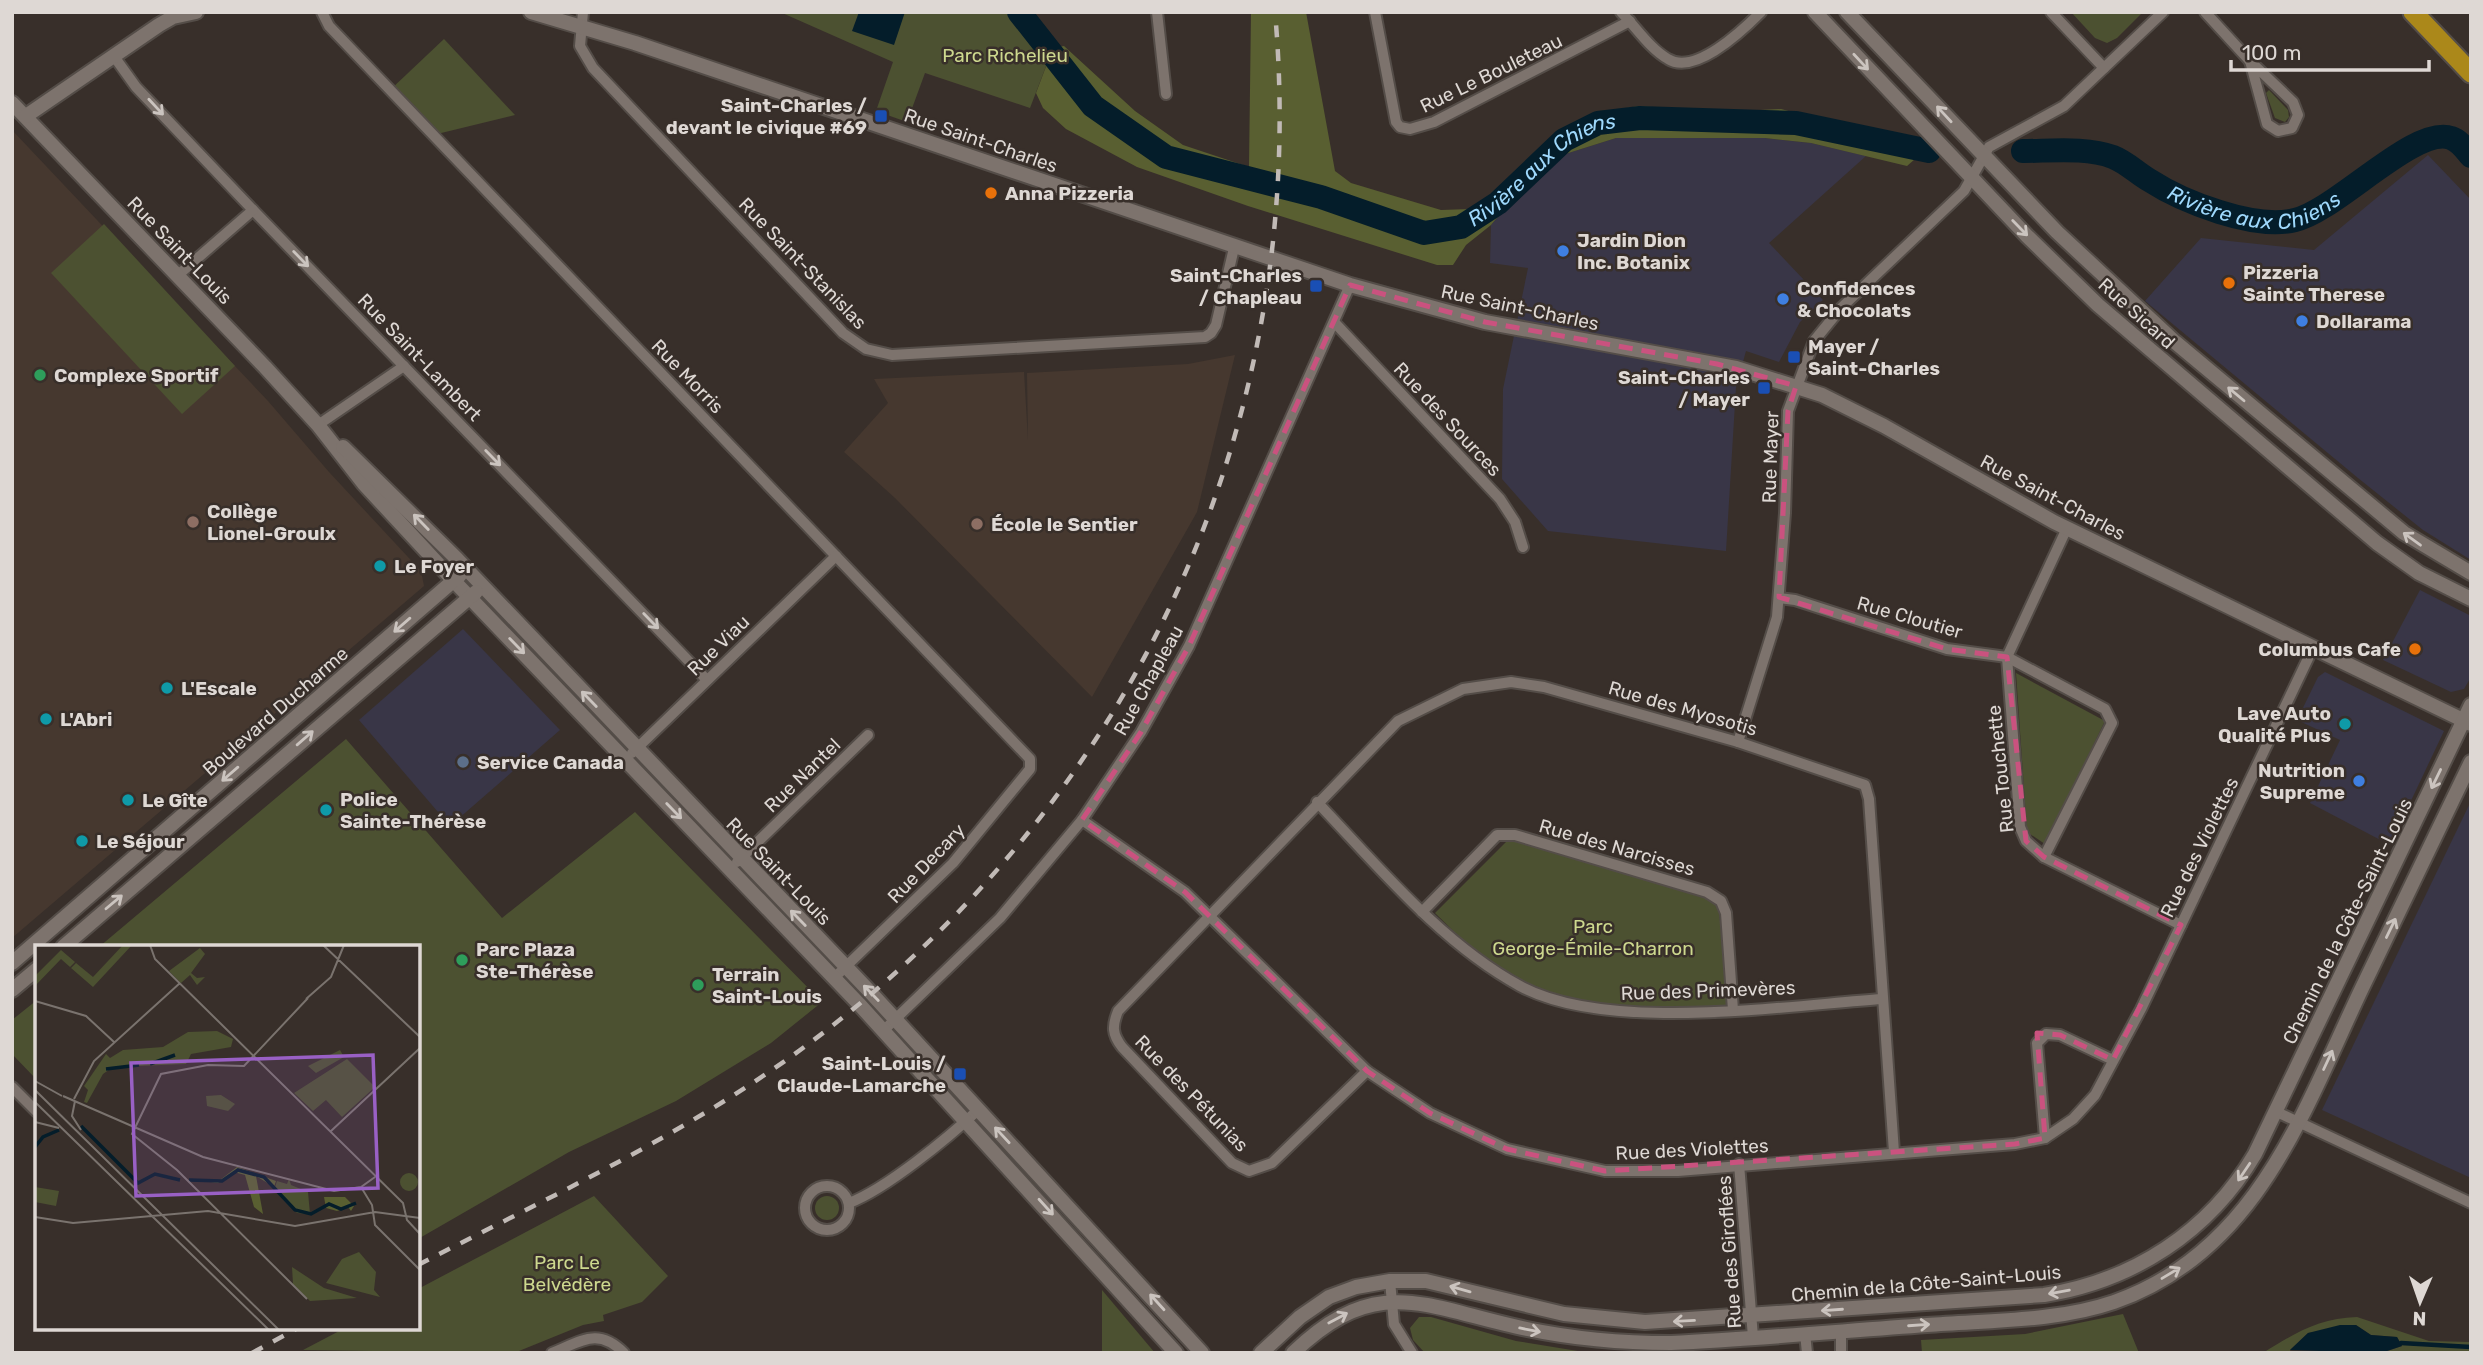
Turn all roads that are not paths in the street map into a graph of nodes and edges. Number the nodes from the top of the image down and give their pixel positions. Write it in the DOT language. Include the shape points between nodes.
graph roads {
  1 [pos="196,12"];
  2 [pos="322,12"];
  3 [pos="531,12"];
  4 [pos="1157,12"];
  5 [pos="1374,12"];
  6 [pos="1622,12"];
  7 [pos="1761,12"];
  8 [pos="1815,12"];
  9 [pos="1847,12"];
  10 [pos="2051,12"];
  11 [pos="2163,12"];
  12 [pos="2205,12"];
  13 [pos="2413,12"];
  14 [pos="172,15"];
  15 [pos="582,19"];
  16 [pos="1630,21"];
  17 [pos="113,55"];
  18 [pos="2250,61"];
  19 [pos="2104,68"];
  20 [pos="2471,73"];
  21 [pos="1166,94"];
  22 [pos="12,103"];
  23 [pos="26,116"];
  24 [pos="1983,157"];
  25 [pos="1972,179"];
  26 [pos="253,210"];
  27 [pos="1234,248"];
  28 [pos="177,276"];
  29 [pos="1350,285"];
  30 [pos="1335,323"];
  31 [pos="2175,342"];
  32 [pos="2160,360"];
  33 [pos="404,366"];
  34 [pos="1796,386"];
  35 [pos="318,425"];
  36 [pos="2323,467"];
  37 [pos="2307,484"];
  38 [pos="2067,528"];
  39 [pos="1523,547"];
  40 [pos="836,556"];
  41 [pos="466,569"];
  42 [pos="2471,573"];
  43 [pos="453,580"];
  44 [pos="482,586"];
  45 [pos="469,597"];
  46 [pos="1779,598"];
  47 [pos="2471,599"];
  48 [pos="2313,648"];
  49 [pos="2007,657"];
  50 [pos="707,680"];
  51 [pos="2471,705"];
  52 [pos="2469,722"];
  53 [pos="868,735"];
  54 [pos="1738,742"];
  55 [pos="636,748"];
  56 [pos="625,760"];
  57 [pos="1031,762"];
  58 [pos="2471,762"];
  59 [pos="2471,778"];
  60 [pos="2459,788"];
  61 [pos="1317,802"];
  62 [pos="1082,820"];
  63 [pos="741,858"];
  64 [pos="2045,858"];
  65 [pos="729,869"];
  66 [pos="1422,912"];
  67 [pos="1209,915"];
  68 [pos="2181,925"];
  69 [pos="65,945"];
  70 [pos="2355,948"];
  71 [pos="2376,958"];
  72 [pos="12,963"];
  73 [pos="845,967"];
  74 [pos="35,971"];
  75 [pos="834,978"];
  76 [pos="12,990"];
  77 [pos="1882,999"];
  78 [pos="1733,1010"];
  79 [pos="896,1019"];
  80 [pos="883,1031"];
  81 [pos="2113,1060"];
  82 [pos="1367,1071"];
  83 [pos="12,1087"];
  84 [pos="35,1110"];
  85 [pos="978,1110"];
  86 [pos="2277,1112"];
  87 [pos="967,1120"];
  88 [pos="2299,1122"];
  89 [pos="2045,1138"];
  90 [pos="1894,1152"];
  91 [pos="1739,1164"];
  92 [pos="849,1203"];
  93 [pos="2471,1203"];
  94 [pos="2177,1242"];
  95 [pos="2192,1260"];
  96 [pos="1390,1281"];
  97 [pos="1392,1302"];
  98 [pos="1752,1316"];
  99 [pos="1841,1331"];
  100 [pos="1805,1334"];
  101 [pos="1753,1337"];
  102 [pos="552,1353"];
  103 [pos="624,1353"];
  104 [pos="1176,1353"];
  105 [pos="1202,1353"];
  106 [pos="1261,1353"];
  107 [pos="1293,1353"];
  108 [pos="1412,1353"];
  109 [pos="1807,1353"];
  110 [pos="1841,1353"];
  1 -- 14 [label="street"];
  2 -- 40 [label="street, Rue Morris" via="329,26"];
  3 -- 15 [label="street, Rue Saint-Charles"];
  4 -- 21 [label="street"];
  5 -- 16 [label="street, Rue Le Bouleteau" via="1395,118 1402,128 1429,124"];
  6 -- 16 [label="street"];
  7 -- 16 [label="street" via="1733,38 1684,64 1668,59"];
  8 -- 25 [label="street, Rue Sicard, one-way"];
  24 -- 9 [label="street, Rue Sicard, one-way"];
  10 -- 19 [label="street"];
  11 -- 19 [label="street"];
  12 -- 18 [label="street"];
  13 -- 20 [label="highway"];
  14 -- 17 [label="street"];
  15 -- 27 [label="street, Rue Saint-Charles"];
  15 -- 27 [label="street, Rue Saint-Stanislas" via="581,50 593,68 844,333 871,351 909,355 1205,337 1216,325"];
  17 -- 23 [label="street"];
  17 -- 26 [label="street, Rue Saint-Lambert, one-way"];
  18 -- 18 [label="street" via="2267,124 2278,131 2292,128 2298,115 2293,102"];
  19 -- 24 [label="street" via="2056,112 2000,139"];
  22 -- 23 [label="street, Rue Saint-Louis"];
  23 -- 28 [label="street, Rue Saint-Louis"];
  24 -- 25 [label="street, Rue Mayer"];
  24 -- 31 [label="street, Rue Sicard"];
  25 -- 32 [label="street, Rue Sicard, one-way" via="2050,259"];
  25 -- 34 [label="street, Rue Mayer" via="1829,320 1814,341"];
  26 -- 28 [label="street"];
  26 -- 33 [label="street, Rue Saint-Lambert, one-way"];
  27 -- 29 [label="street, Rue Saint-Charles"];
  28 -- 35 [label="street, Rue Saint-Louis"];
  29 -- 30 [label="street, Rue Chapleau"];
  29 -- 34 [label="street, Rue Saint-Charles" via="1485,323 1717,364"];
  30 -- 39 [label="street, Rue des Sources" via="1500,499 1515,522"];
  30 -- 62 [label="street, Rue Chapleau" via="1189,646 1141,732"];
  31 -- 32 [label="street"];
  36 -- 31 [label="street, Rue Sicard, one-way"];
  32 -- 37 [label="street, Rue Sicard"];
  33 -- 35 [label="street"];
  33 -- 50 [label="street, Rue Saint-Lambert, one-way"];
  34 -- 38 [label="street, Rue Saint-Charles" via="1846,406"];
  34 -- 46 [label="street, Rue Mayer" via="1788,411"];
  41 -- 35 [label="street, Rue Saint-Louis, one-way" via="375,475"];
  35 -- 43 [label="street, Rue Saint-Louis" via="364,484"];
  36 -- 37 [label="street"];
  42 -- 36 [label="street, Rue Sicard, one-way" via="2416,542"];
  37 -- 47 [label="street, Rue Sicard" via="2409,567"];
  38 -- 48 [label="street, Rue Saint-Charles"];
  38 -- 49 [label="street, Rue Touchette"];
  40 -- 50 [label="street, Rue Viau"];
  40 -- 57 [label="street, Rue Morris"];
  41 -- 43 [label="street, Boulevard Ducharme"];
  41 -- 44 [label="street, Rue Saint-Louis"];
  43 -- 45 [label="street, Rue Saint-Louis"];
  43 -- 72 [label="street, Boulevard Ducharme, one-way"];
  44 -- 45 [label="street, Boulevard Ducharme"];
  55 -- 44 [label="street, Rue Saint-Louis, one-way"];
  45 -- 56 [label="street, Rue Saint-Louis, one-way"];
  69 -- 45 [label="street, Boulevard Ducharme, one-way"];
  46 -- 49 [label="street, Rue Cloutier" via="1947,649"];
  46 -- 54 [label="street, Rue Mayer"];
  48 -- 52 [label="street, Rue Saint-Charles"];
  48 -- 68 [label="street, Rue des Violettes"];
  49 -- 64 [label="street, Rue Touchette" via="2020,827 2025,841"];
  49 -- 64 [label="street, Rue Cloutier" via="2105,709 2112,723"];
  50 -- 55 [label="street, Rue Viau"];
  51 -- 52 [label="street"];
  52 -- 70 [label="street, Chemin de la Côte-Saint-Louis, one-way"];
  53 -- 63 [label="street, Rue Nantel"];
  54 -- 61 [label="street, Rue des Myosotis" via="1544,687 1491,684 1463,689 1398,721"];
  54 -- 77 [label="street, Rue des Myosotis" via="1865,785 1870,799"];
  55 -- 56 [label="street, Rue Viau"];
  55 -- 63 [label="street, Rue Saint-Louis"];
  56 -- 65 [label="street, Rue Saint-Louis, one-way"];
  57 -- 73 [label="street, Rue Decary" via="953,863"];
  58 -- 60 [label="street, Chemin de la Côte-Saint-Louis"];
  59 -- 60 [label="street"];
  71 -- 60 [label="street, Chemin de la Côte-Saint-Louis, one-way"];
  61 -- 66 [label="street, Rue des Primevères"];
  61 -- 67 [label="street, Rue des Myosotis"];
  62 -- 67 [label="street, Rue des Violettes" via="1185,892"];
  62 -- 79 [label="street, Rue Chapleau" via="1000,918"];
  63 -- 65 [label="street, Rue Nantel"];
  73 -- 63 [label="street, Rue Saint-Louis, one-way"];
  64 -- 68 [label="street, Rue Touchette"];
  65 -- 75 [label="street, Rue Saint-Louis"];
  66 -- 78 [label="street, Rue des Primevères" via="1494,971 1523,988 1576,1006 1636,1013"];
  66 -- 78 [label="street, Rue des Narcisses" via="1497,835 1515,835 1707,892 1721,901 1726,913"];
  67 -- 82 [label="street, Rue des Violettes"];
  67 -- 82 [label="street, Rue des Pétunias" via="1118,1011 1114,1037 1232,1163 1249,1171 1272,1163"];
  68 -- 81 [label="street, Rue des Violettes"];
  70 -- 71 [label="street"];
  70 -- 86 [label="street, Chemin de la Côte-Saint-Louis"];
  88 -- 71 [label="street, Chemin de la Côte-Saint-Louis, one-way"];
  73 -- 75 [label="street, Rue Decary"];
  79 -- 73 [label="street, Rue Saint-Louis, one-way"];
  74 -- 76 [label="street"];
  75 -- 80 [label="street, Rue Saint-Louis"];
  77 -- 78 [label="street, Rue des Primevères"];
  77 -- 90 [label="street, Rue des Myosotis"];
  79 -- 80 [label="street, Rue Chapleau"];
  79 -- 85 [label="street, Rue Saint-Louis"];
  80 -- 87 [label="street, Rue Saint-Louis"];
  81 -- 89 [label="street, Rue des Violettes" via="2080,1112"];
  81 -- 89 [label="street" via="2060,1035 2046,1034 2037,1042"];
  82 -- 91 [label="street, Rue des Violettes" via="1430,1113 1507,1149 1556,1162 1605,1171 1678,1171"];
  83 -- 84 [label="street"];
  85 -- 87 [label="street"];
  105 -- 85 [label="street, Rue Saint-Louis, one-way"];
  86 -- 88 [label="street"];
  86 -- 94 [label="street, Chemin de la Côte-Saint-Louis, one-way" via="2233,1187"];
  87 -- 92 [label="street" via="869,1194"];
  87 -- 104 [label="street, Rue Saint-Louis, one-way"];
  88 -- 93 [label="street"];
  88 -- 95 [label="street, Chemin de la Côte-Saint-Louis" via="2258,1194"];
  89 -- 90 [label="street, Rue des Violettes"];
  90 -- 91 [label="street, Rue des Violettes"];
  91 -- 98 [label="street, Rue des Giroflées"];
  92 -- 92 [label="street" via="840,1190 822,1186 809,1196 806,1214 816,1227 832,1230 847,1219"];
  94 -- 95 [label="street"];
  94 -- 98 [label="street, Chemin de la Côte-Saint-Louis, one-way" via="2121,1274 2063,1292"];
  99 -- 95 [label="street, Chemin de la Côte-Saint-Louis, one-way" via="2063,1313 2128,1296"];
  96 -- 97 [label="street"];
  98 -- 96 [label="street, Chemin de la Côte-Saint-Louis, one-way" via="1663,1322 1599,1319 1530,1308 1426,1281"];
  96 -- 106 [label="street, Chemin de la Côte-Saint-Louis" via="1329,1297"];
  97 -- 101 [label="street, Chemin de la Côte-Saint-Louis, one-way" via="1429,1303 1519,1327 1594,1339 1662,1343"];
  107 -- 97 [label="street, Chemin de la Côte-Saint-Louis, one-way" via="1343,1314"];
  97 -- 108 [label="street" via="1396,1330"];
  98 -- 101 [label="street, Rue des Giroflées"];
  99 -- 100 [label="street, Chemin de la Côte-Saint-Louis"];
  99 -- 110 [label="street, Chemin de la Côte-Saint-Louis"];
  100 -- 101 [label="street, Chemin de la Côte-Saint-Louis"];
  100 -- 109 [label="street, Chemin de la Côte-Saint-Louis"];
  102 -- 103 [label="street" via="596,1337 611,1340"];
}
